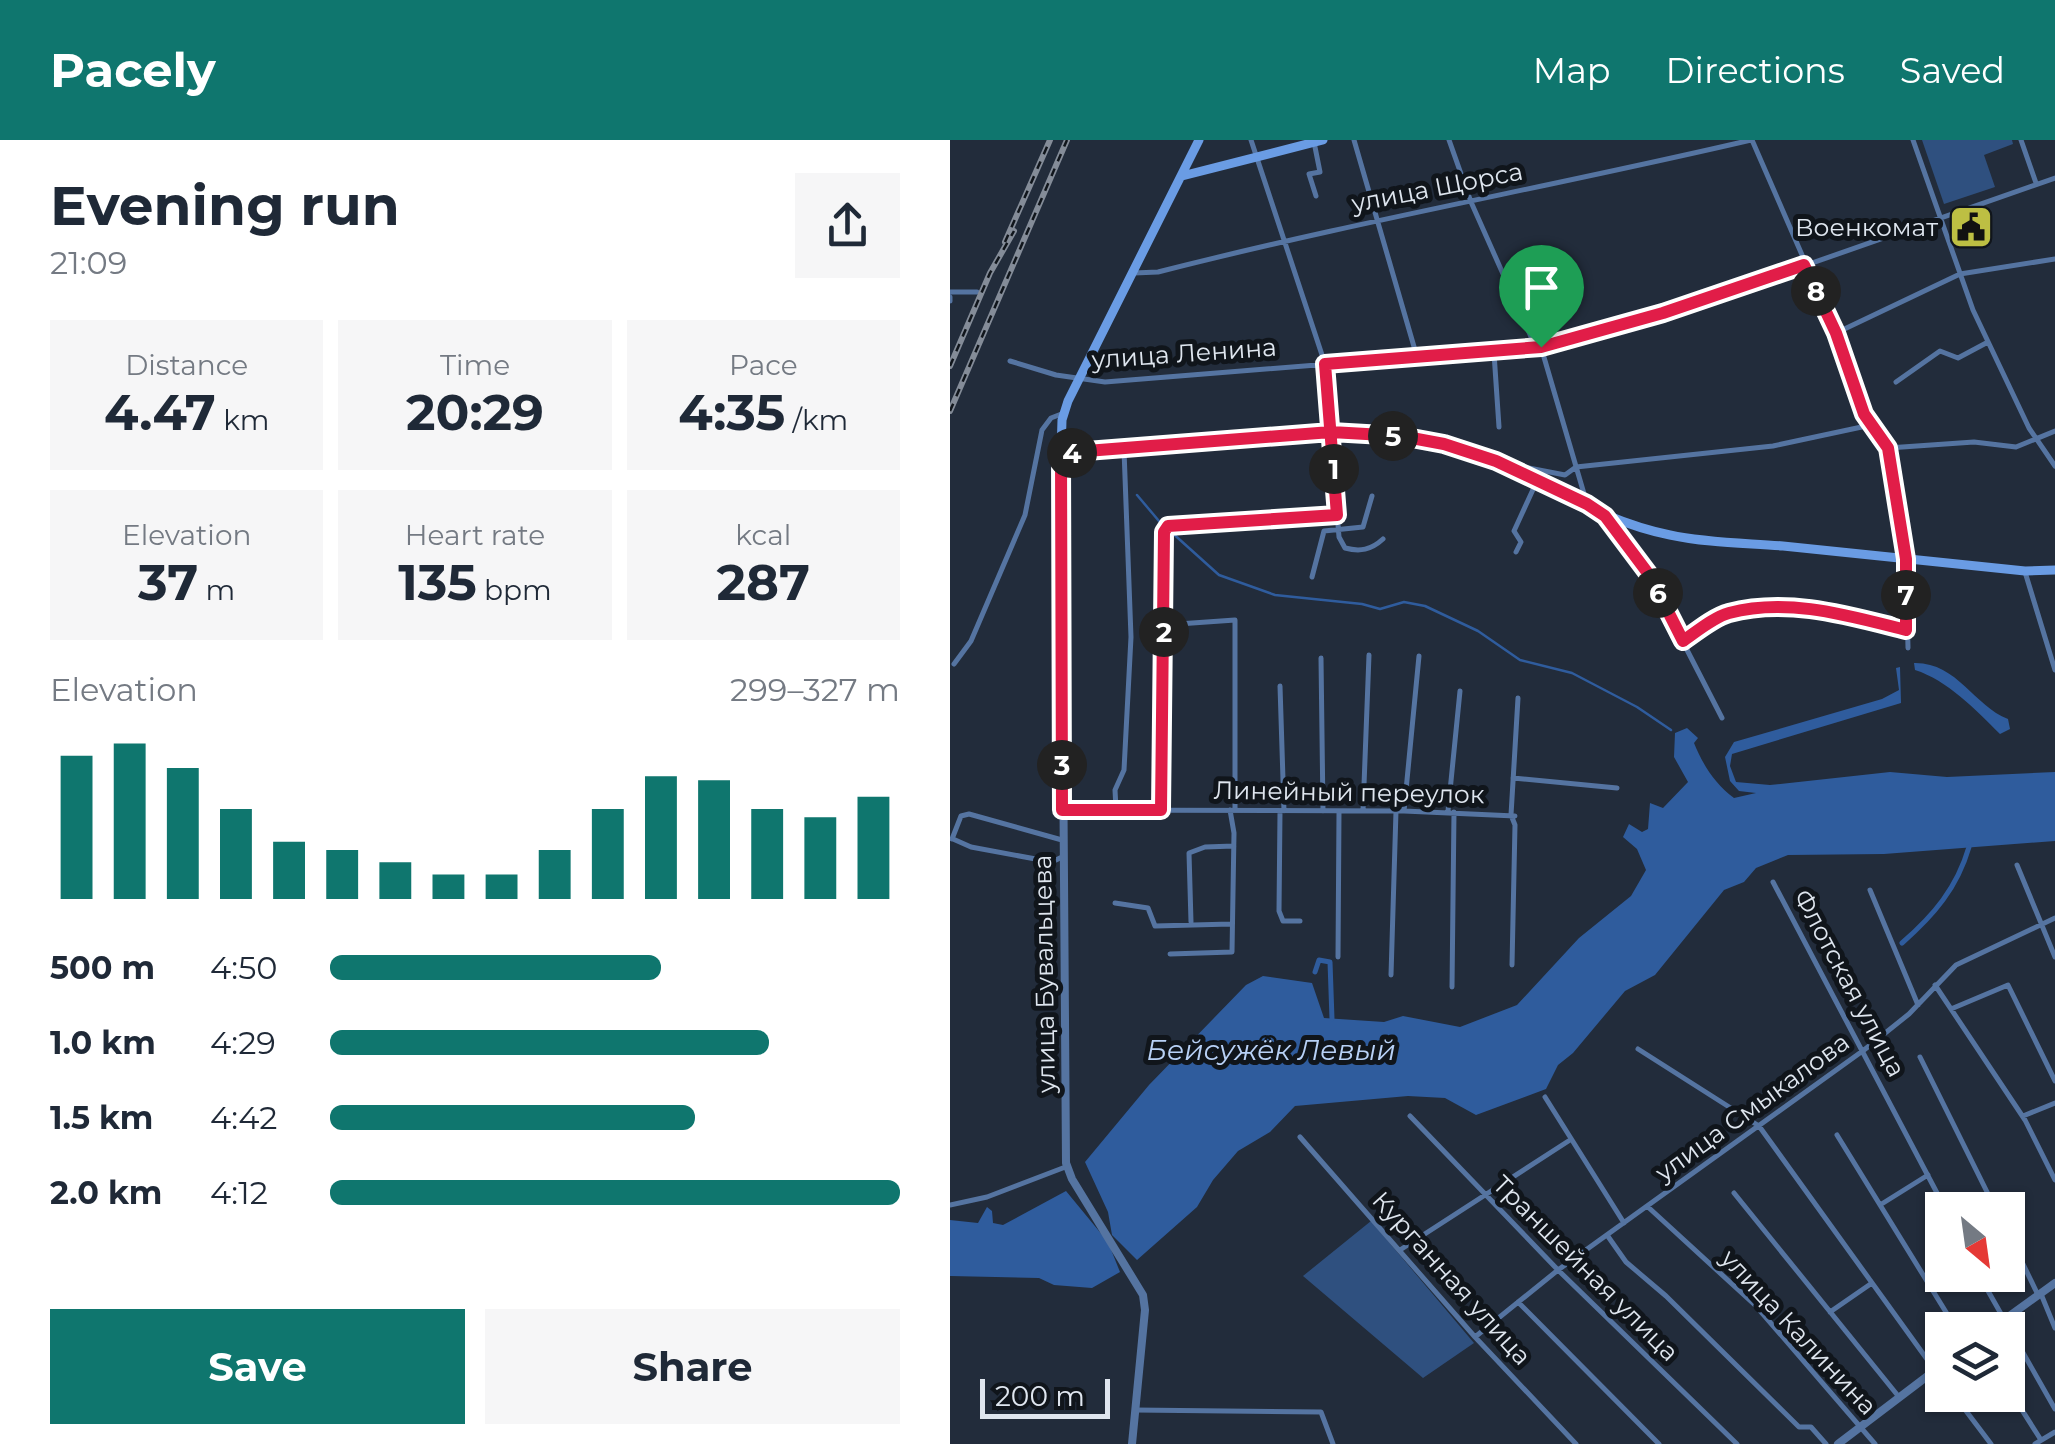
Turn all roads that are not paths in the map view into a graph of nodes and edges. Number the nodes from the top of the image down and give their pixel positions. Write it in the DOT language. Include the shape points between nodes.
graph roads {
  1 [pos="1199,140"];
  2 [pos="1251,140"];
  3 [pos="1354,140"];
  4 [pos="1449,140"];
  5 [pos="1752,140"];
  6 [pos="1913,140"];
  7 [pos="2021,140"];
  8 [pos="1319,141"];
  9 [pos="1255,156"];
  10 [pos="1182,176"];
  11 [pos="2054,180"];
  12 [pos="2036,183"];
  13 [pos="1316,196"];
  14 [pos="1471,202"];
  15 [pos="1940,216"];
  16 [pos="1374,218"];
  17 [pos="1282,240"];
  18 [pos="2055,259"];
  19 [pos="1804,265"];
  20 [pos="1131,272"];
  21 [pos="1960,274"];
  22 [pos="976,292"];
  23 [pos="950,297"];
  24 [pos="1836,333"];
  25 [pos="1988,342"];
  26 [pos="1539,347"];
  27 [pos="1494,352"];
  28 [pos="1416,357"];
  29 [pos="1010,361"];
  30 [pos="1325,364"];
  31 [pos="1079,379"];
  32 [pos="1896,382"];
  33 [pos="1064,413"];
  34 [pos="1872,425"];
  35 [pos="1499,426"];
  36 [pos="2055,431"];
  37 [pos="1331,432"];
  38 [pos="2039,441"];
  39 [pos="1888,448"];
  40 [pos="1124,450"];
  41 [pos="1061,453"];
  42 [pos="1496,461"];
  43 [pos="2055,466"];
  44 [pos="1576,467"];
  45 [pos="1537,480"];
  46 [pos="1372,496"];
  47 [pos="1587,504"];
  48 [pos="1337,515"];
  49 [pos="1605,516"];
  50 [pos="1338,527"];
  51 [pos="1383,539"];
  52 [pos="1516,552"];
  53 [pos="1906,559"];
  54 [pos="2055,570"];
  55 [pos="2025,571"];
  56 [pos="1312,577"];
  57 [pos="1164,625"];
  58 [pos="1906,630"];
  59 [pos="1683,641"];
  60 [pos="1908,648"];
  61 [pos="1369,655"];
  62 [pos="1419,656"];
  63 [pos="1321,658"];
  64 [pos="954,664"];
  65 [pos="2055,670"];
  66 [pos="1280,686"];
  67 [pos="1460,691"];
  68 [pos="1518,698"];
  69 [pos="1722,718"];
  70 [pos="1513,778"];
  71 [pos="1616,788"];
  72 [pos="1062,810"];
  73 [pos="1116,810"];
  74 [pos="1161,810"];
  75 [pos="1233,810"];
  76 [pos="1282,811"];
  77 [pos="1363,811"];
  78 [pos="1400,811"];
  79 [pos="1323,812"];
  80 [pos="1339,812"];
  81 [pos="1451,812"];
  82 [pos="1513,816"];
  83 [pos="951,839"];
  84 [pos="1062,840"];
  85 [pos="1234,846"];
  86 [pos="1062,857"];
  87 [pos="2018,865"];
  88 [pos="1773,882"];
  89 [pos="1870,890"];
  90 [pos="1115,903"];
  91 [pos="2055,918"];
  92 [pos="1300,921"];
  93 [pos="1190,924"];
  94 [pos="1231,924"];
  95 [pos="2041,924"];
  96 [pos="1170,954"];
  97 [pos="1338,957"];
  98 [pos="2055,957"];
  99 [pos="1512,965"];
  100 [pos="1391,976"];
  101 [pos="1935,985"];
  102 [pos="1452,987"];
  103 [pos="1918,1004"];
  104 [pos="1951,1009"];
  105 [pos="1638,1049"];
  106 [pos="1864,1050"];
  107 [pos="1920,1058"];
  108 [pos="2055,1081"];
  109 [pos="1545,1097"];
  110 [pos="2055,1103"];
  111 [pos="1410,1116"];
  112 [pos="2023,1116"];
  113 [pos="1759,1126"];
  114 [pos="1837,1135"];
  115 [pos="1300,1137"];
  116 [pos="1570,1140"];
  117 [pos="1068,1166"];
  118 [pos="1928,1176"];
  119 [pos="2055,1180"];
  120 [pos="1936,1192"];
  121 [pos="1987,1192"];
  122 [pos="1734,1193"];
  123 [pos="1482,1194"];
  124 [pos="950,1204"];
  125 [pos="1879,1206"];
  126 [pos="1648,1207"];
  127 [pos="1624,1224"];
  128 [pos="1607,1235"];
  129 [pos="1400,1250"];
  130 [pos="2025,1266"];
  131 [pos="1558,1270"];
  132 [pos="1872,1282"];
  133 [pos="2055,1283"];
  134 [pos="2039,1294"];
  135 [pos="1518,1302"];
  136 [pos="1830,1312"];
  137 [pos="1947,1312"];
  138 [pos="2014,1312"];
  139 [pos="2055,1328"];
  140 [pos="1475,1337"];
  141 [pos="1925,1350"];
  142 [pos="2025,1359"];
  143 [pos="1925,1378"];
  144 [pos="1899,1397"];
  145 [pos="2055,1409"];
  146 [pos="1135,1410"];
  147 [pos="1967,1412"];
  148 [pos="2021,1412"];
  149 [pos="1861,1426"];
  150 [pos="2055,1432"];
  151 [pos="2038,1442"];
  152 [pos="1132,1444"];
  153 [pos="1333,1444"];
  154 [pos="1576,1444"];
  155 [pos="1659,1444"];
  156 [pos="1737,1444"];
  157 [pos="1826,1444"];
  158 [pos="1838,1444"];
  159 [pos="1875,1444"];
  160 [pos="1991,1444"];
  1 -- 10 [label="main road, улица Бувальцева"];
  2 -- 9 [label="street"];
  3 -- 16 [label="street"];
  4 -- 14 [label="street"];
  5 -- 14 [label="street, улица Щорса"];
  5 -- 19 [label="street"];
  6 -- 15 [label="street"];
  7 -- 12 [label="street"];
  8 -- 9 [label="main road"];
  8 -- 13 [label="street" via="1320,172 1309,174"];
  9 -- 10 [label="main road"];
  9 -- 17 [label="street"];
  10 -- 20 [label="main road, улица Бувальцева"];
  11 -- 12 [label="street, улица Ленина"];
  12 -- 15 [label="street, улица Ленина"];
  14 -- 16 [label="street, улица Щорса"];
  14 -- 26 [label="street"];
  15 -- 19 [label="street, улица Ленина"];
  15 -- 21 [label="street"];
  16 -- 17 [label="street, улица Щорса"];
  16 -- 28 [label="street"];
  17 -- 20 [label="street, улица Щорса" via="1158,272"];
  17 -- 30 [label="street"];
  18 -- 21 [label="street"];
  19 -- 24 [label="street"];
  19 -- 26 [label="street, улица Ленина"];
  20 -- 31 [label="main road, улица Бувальцева"];
  21 -- 24 [label="street"];
  21 -- 25 [label="street"];
  22 -- 23 [label="street"];
  24 -- 34 [label="street"];
  25 -- 32 [label="street" via="1958,358 1940,351"];
  25 -- 38 [label="street"];
  26 -- 27 [label="street, улица Ленина"];
  26 -- 44 [label="street"];
  27 -- 28 [label="street, улица Ленина"];
  27 -- 35 [label="street"];
  28 -- 30 [label="street, улица Ленина"];
  29 -- 31 [label="street, улица Ленина"];
  30 -- 31 [label="street, улица Ленина"];
  30 -- 37 [label="street"];
  31 -- 33 [label="main road, улица Бувальцева"];
  33 -- 41 [label="main road, улица Бувальцева"];
  33 -- 64 [label="street" via="1042,430 1025,514 971,641"];
  34 -- 39 [label="street"];
  34 -- 44 [label="street" via="1773,446"];
  36 -- 38 [label="street"];
  37 -- 40 [label="main road"];
  37 -- 42 [label="main road" via="1401,436"];
  37 -- 48 [label="street"];
  38 -- 39 [label="street" via="2016,448 1974,442"];
  38 -- 43 [label="street"];
  39 -- 53 [label="street"];
  40 -- 41 [label="main road"];
  40 -- 73 [label="street" via="1130,637"];
  41 -- 72 [label="street, улица Бувальцева"];
  42 -- 44 [label="street" via="1551,475"];
  42 -- 45 [label="main road"];
  44 -- 47 [label="street"];
  45 -- 47 [label="main road"];
  45 -- 52 [label="street" via="1514,531 1521,542"];
  46 -- 50 [label="street" via="1363,527"];
  47 -- 49 [label="main road"];
  48 -- 50 [label="street"];
  48 -- 57 [label="street" via="1168,526"];
  49 -- 53 [label="main road" via="1670,535"];
  49 -- 59 [label="street" via="1650,576"];
  50 -- 51 [label="street" via="1350,550"];
  50 -- 56 [label="street" via="1324,531"];
  53 -- 55 [label="main road"];
  53 -- 58 [label="street"];
  54 -- 55 [label="main road"];
  55 -- 65 [label="street"];
  57 -- 74 [label="street"];
  57 -- 75 [label="street" via="1234,620"];
  58 -- 59 [label="street" via="1823,609 1775,608 1727,613"];
  58 -- 60 [label="street"];
  59 -- 69 [label="street"];
  61 -- 77 [label="street"];
  62 -- 78 [label="street"];
  63 -- 79 [label="street"];
  66 -- 76 [label="street"];
  67 -- 81 [label="street"];
  68 -- 70 [label="street"];
  70 -- 71 [label="street"];
  70 -- 82 [label="street"];
  72 -- 73 [label="street, Линейный переулок"];
  72 -- 84 [label="street, улица Бувальцева"];
  73 -- 74 [label="street, Линейный переулок"];
  74 -- 75 [label="street, Линейный переулок"];
  75 -- 76 [label="street, Линейный переулок"];
  75 -- 85 [label="street"];
  76 -- 79 [label="street, Линейный переулок"];
  76 -- 92 [label="street" via="1280,918"];
  77 -- 78 [label="street, Линейный переулок"];
  77 -- 80 [label="street, Линейный переулок"];
  78 -- 81 [label="street, Линейный переулок"];
  78 -- 100 [label="street"];
  79 -- 80 [label="street, Линейный переулок"];
  80 -- 97 [label="street"];
  81 -- 82 [label="street, Линейный переулок"];
  81 -- 102 [label="street"];
  82 -- 99 [label="street"];
  83 -- 84 [label="street" via="961,816 969,814"];
  83 -- 86 [label="street" via="1052,862"];
  84 -- 86 [label="street, улица Бувальцева"];
  85 -- 93 [label="street" via="1189,853"];
  85 -- 94 [label="street"];
  86 -- 117 [label="street, улица Бувальцева"];
  87 -- 95 [label="street"];
  88 -- 106 [label="street, Флотская улица"];
  89 -- 103 [label="street"];
  90 -- 93 [label="street" via="1148,908 1155,926"];
  91 -- 95 [label="street, улица Смыкалова"];
  93 -- 94 [label="street"];
  94 -- 96 [label="street" via="1232,952"];
  95 -- 98 [label="street"];
  95 -- 101 [label="street, улица Смыкалова" via="1956,965"];
  101 -- 103 [label="street, улица Смыкалова"];
  101 -- 104 [label="street"];
  103 -- 106 [label="street, улица Смыкалова"];
  104 -- 108 [label="street" via="2008,984"];
  104 -- 112 [label="street"];
  105 -- 113 [label="street"];
  106 -- 113 [label="street, улица Смыкалова"];
  106 -- 118 [label="street, Флотская улица"];
  107 -- 121 [label="street"];
  109 -- 116 [label="street"];
  110 -- 112 [label="street"];
  111 -- 123 [label="street, Траншейная улица"];
  112 -- 119 [label="street"];
  113 -- 126 [label="street, улица Смыкалова"];
  113 -- 132 [label="street"];
  114 -- 125 [label="street"];
  115 -- 129 [label="street, Курганная улица"];
  116 -- 123 [label="street"];
  116 -- 127 [label="street"];
  117 -- 124 [label="street" via="987,1198"];
  117 -- 146 [label="street, улица Бувальцева" via="1140,1285 1145,1310"];
  118 -- 120 [label="street, Флотская улица"];
  118 -- 125 [label="street"];
  122 -- 136 [label="street"];
  123 -- 129 [label="street"];
  123 -- 131 [label="street, Траншейная улица"];
  125 -- 137 [label="street"];
  126 -- 127 [label="street, улица Смыкалова"];
  126 -- 149 [label="street, улица Калинина" via="1756,1306"];
  127 -- 128 [label="street, улица Смыкалова"];
  128 -- 131 [label="street, улица Смыкалова"];
  128 -- 157 [label="street" via="1626,1262 1799,1427 1810,1427"];
  129 -- 140 [label="street, Курганная улица"];
  130 -- 134 [label="street"];
  131 -- 135 [label="street, улица Смыкалова"];
  131 -- 156 [label="street, Траншейная улица"];
  132 -- 136 [label="street"];
  132 -- 141 [label="street"];
  133 -- 134 [label="street"];
  134 -- 138 [label="street"];
  134 -- 139 [label="street"];
  135 -- 140 [label="street, улица Смыкалова"];
  135 -- 155 [label="street"];
  136 -- 144 [label="street"];
  140 -- 154 [label="street, Курганная улица"];
  142 -- 145 [label="street"];
  143 -- 144 [label="street"];
  144 -- 149 [label="street"];
  146 -- 152 [label="street, улица Бувальцева"];
  146 -- 153 [label="street" via="1321,1412"];
  147 -- 160 [label="street"];
  148 -- 151 [label="street"];
  149 -- 158 [label="street"];
  149 -- 159 [label="street, улица Калинина"];
  150 -- 151 [label="street"];
}
